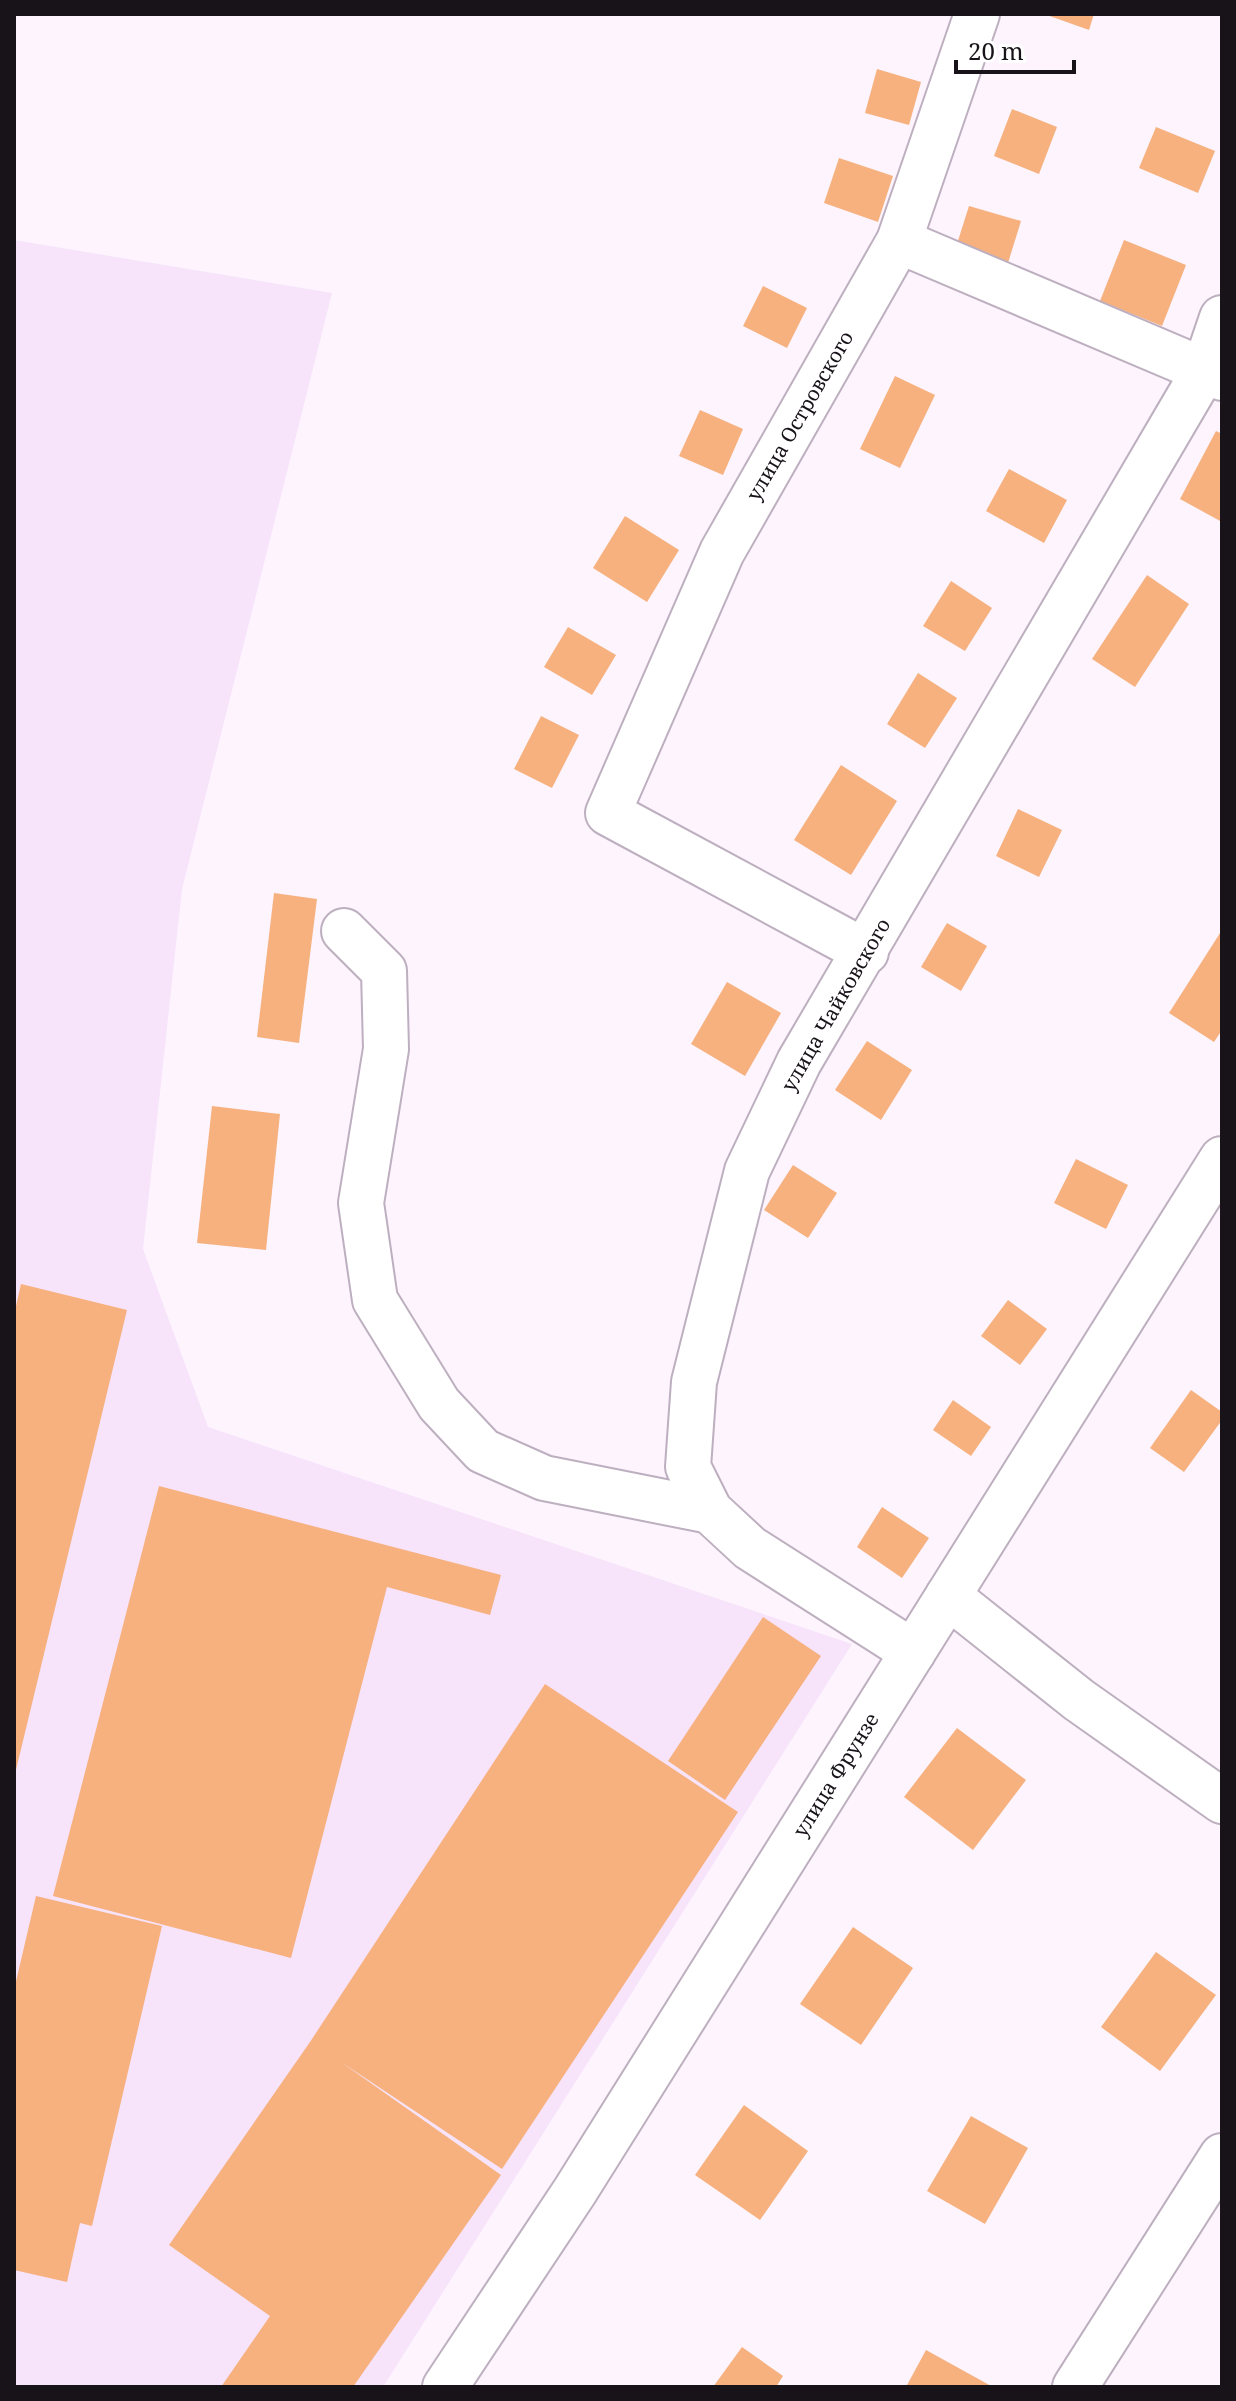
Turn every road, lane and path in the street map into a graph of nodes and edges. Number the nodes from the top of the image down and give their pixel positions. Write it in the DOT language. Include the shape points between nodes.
graph roads {
  1 [pos="977,14"];
  2 [pos="899,241"];
  3 [pos="1222,318"];
  4 [pos="1213,374"];
  5 [pos="344,931"];
  6 [pos="866,952"];
  7 [pos="1222,1159"];
  8 [pos="710,1511"];
  9 [pos="948,1596"];
  10 [pos="913,1652"];
  11 [pos="1222,1801"];
  12 [pos="1222,2156"];
  13 [pos="445,2387"];
  14 [pos="1075,2387"];
  1 -- 2 [label="street, улица Островского"];
  2 -- 4 [label="street"];
  2 -- 6 [label="street, улица Островского" via="722,552 608,813"];
  3 -- 4 [label="street, улица Чайковского"];
  4 -- 6 [label="street, улица Чайковского"];
  5 -- 8 [label="street" via="384,971 386,1049 361,1203 375,1300 439,1404 483,1451 544,1478"];
  6 -- 8 [label="street, улица Чайковского" via="799,1062 747,1171 694,1382 688,1467"];
  7 -- 9 [label="street, улица Фрунзе"];
  8 -- 10 [label="street, улица Чайковского" via="750,1548"];
  9 -- 10 [label="street, улица Фрунзе"];
  9 -- 11 [label="street" via="1079,1700"];
  10 -- 13 [label="street, улица Фрунзе" via="583,2178"];
  12 -- 14 [label="street"];
}
